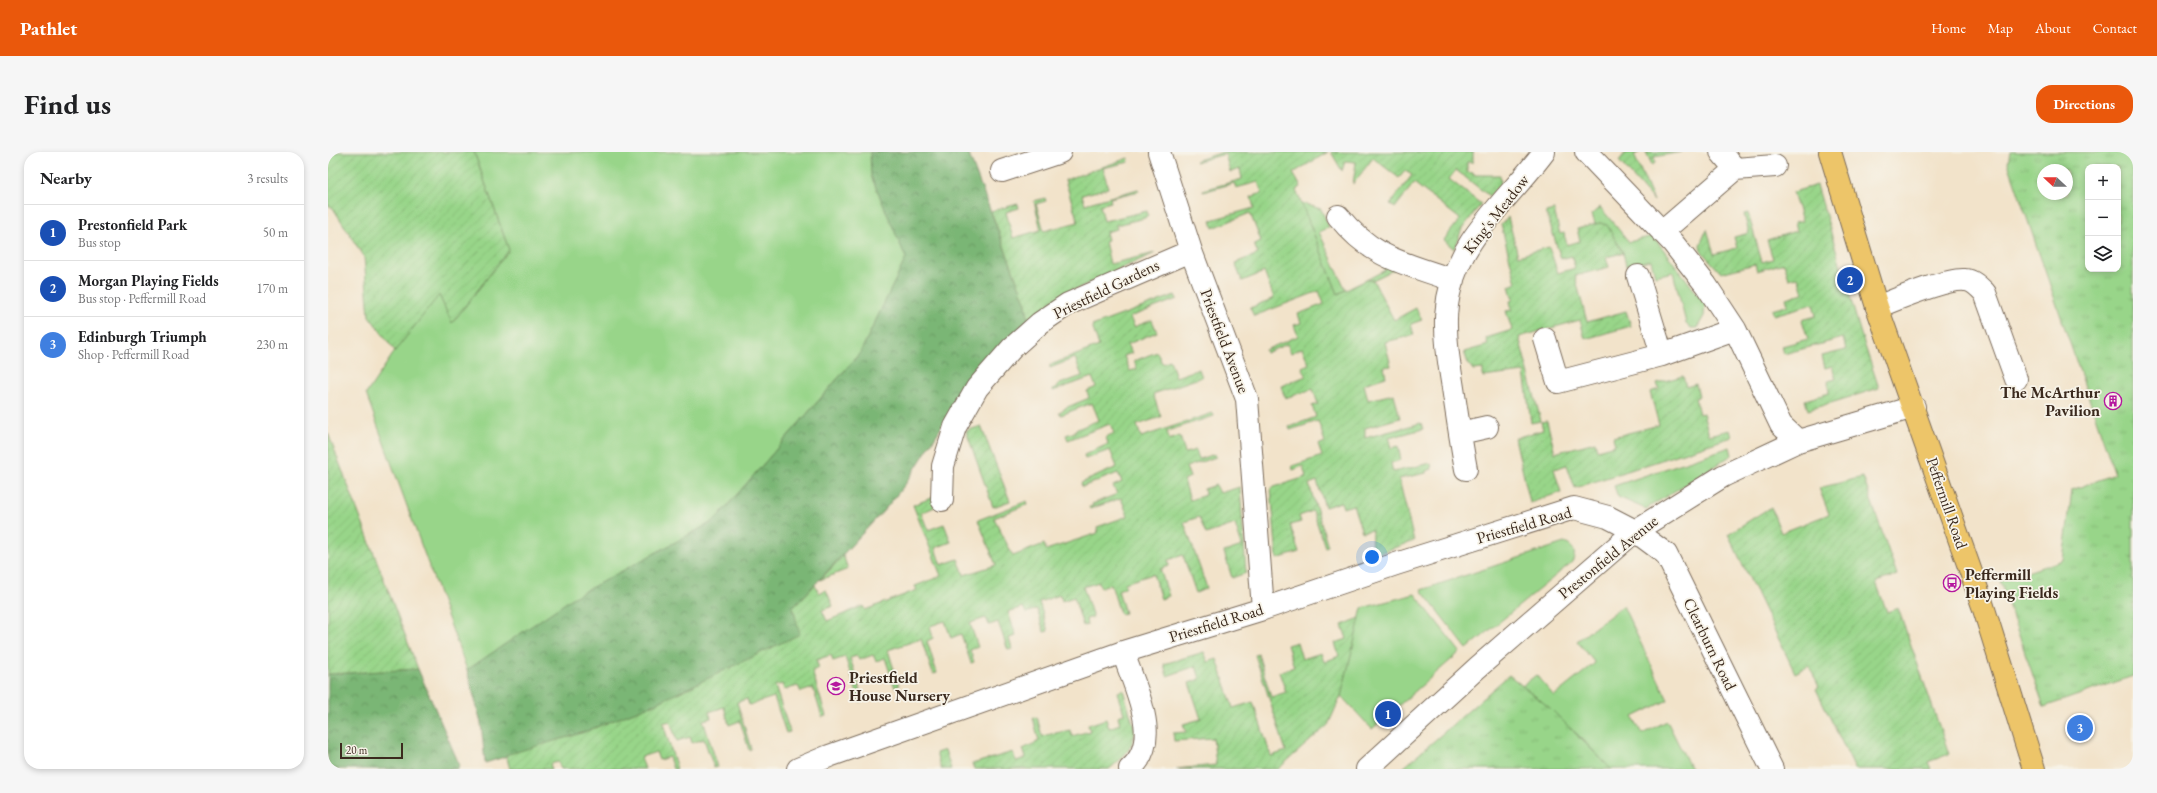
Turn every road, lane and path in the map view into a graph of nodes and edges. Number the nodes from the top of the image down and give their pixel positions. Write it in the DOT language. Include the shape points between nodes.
graph roads {
  1 [pos="1060,152"];
  2 [pos="1159,152"];
  3 [pos="1544,152"];
  4 [pos="1586,152"];
  5 [pos="1722,152"];
  6 [pos="1830,152"];
  7 [pos="1775,166"];
  8 [pos="1735,169"];
  9 [pos="1002,171"];
  10 [pos="1338,216"];
  11 [pos="1662,232"];
  12 [pos="1191,251"];
  13 [pos="1638,276"];
  14 [pos="1453,280"];
  15 [pos="1877,307"];
  16 [pos="1735,329"];
  17 [pos="1545,340"];
  18 [pos="1662,355"];
  19 [pos="2016,379"];
  20 [pos="1914,407"];
  21 [pos="1487,427"];
  22 [pos="1460,433"];
  23 [pos="1798,441"];
  24 [pos="1466,469"];
  25 [pos="942,500"];
  26 [pos="1635,531"];
  27 [pos="1263,609"];
  28 [pos="1122,652"];
  29 [pos="798,769"];
  30 [pos="1130,769"];
  31 [pos="1367,769"];
  32 [pos="1772,769"];
  33 [pos="2034,769"];
  1 -- 9 [label="street"];
  2 -- 12 [label="street, Priestfield Avenue"];
  3 -- 14 [label="street, King's Meadow" via="1472,240"];
  4 -- 11 [label="street"];
  5 -- 8 [label="street"];
  6 -- 15 [label="main road, Peffermill Road"];
  7 -- 8 [label="street"];
  8 -- 11 [label="street"];
  10 -- 14 [label="street" via="1360,240 1383,255"];
  11 -- 16 [label="street" via="1706,285"];
  12 -- 25 [label="street, Priestfield Gardens" via="1068,304 1040,323 1012,348 977,388 955,426 943,466"];
  12 -- 27 [label="street, Priestfield Avenue" via="1247,399"];
  13 -- 18 [label="street"];
  14 -- 22 [label="street, King's Meadow" via="1446,307 1445,338"];
  15 -- 19 [label="street" via="1951,282 1965,280 1977,285 1985,293"];
  15 -- 20 [label="main road, Peffermill Road"];
  16 -- 18 [label="street"];
  16 -- 23 [label="street" via="1781,425"];
  17 -- 18 [label="street" via="1558,382"];
  20 -- 23 [label="street, Prestonfield Avenue"];
  20 -- 33 [label="main road, Peffermill Road" via="1983,606"];
  21 -- 22 [label="street"];
  22 -- 24 [label="street, King's Meadow"];
  23 -- 26 [label="street, Prestonfield Avenue" via="1723,476"];
  26 -- 27 [label="street, Priestfield Road" via="1608,517 1574,508"];
  26 -- 31 [label="street, Prestonfield Avenue" via="1477,668"];
  26 -- 32 [label="street, Clearburn Road" via="1666,554"];
  27 -- 28 [label="street, Priestfield Road"];
  28 -- 29 [label="street, Priestfield Road"];
  28 -- 30 [label="street" via="1147,731 1145,748 1139,760"];
}
